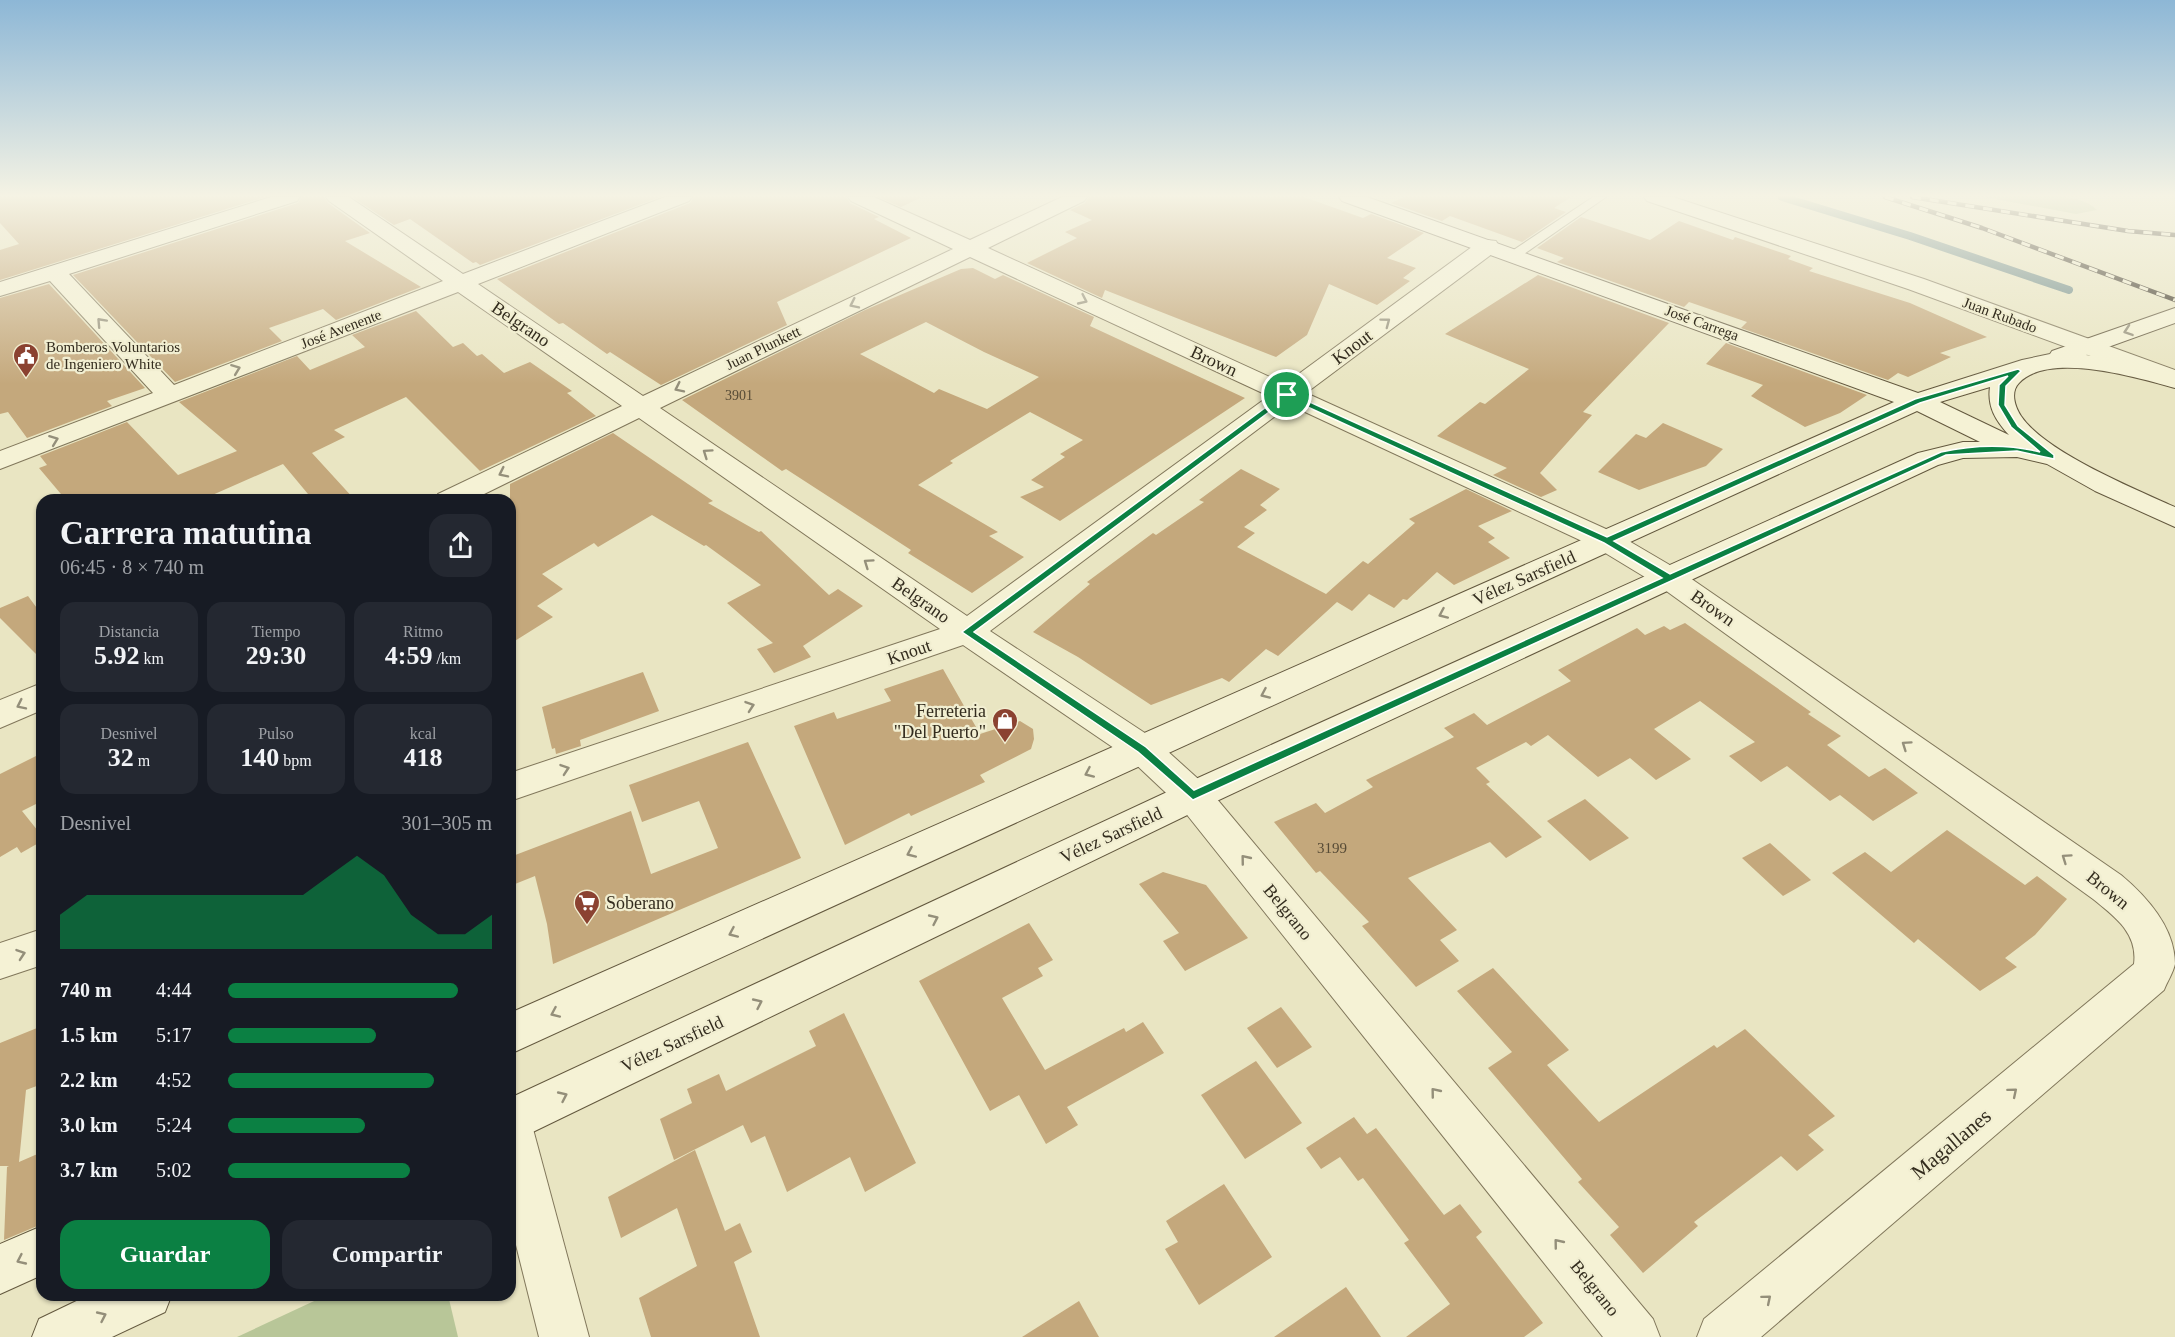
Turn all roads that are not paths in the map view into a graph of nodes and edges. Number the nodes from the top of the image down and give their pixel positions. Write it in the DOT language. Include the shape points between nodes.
graph roads {
  1 [pos="93,259"];
  2 [pos="427,259"];
  3 [pos="518,259"];
  4 [pos="946,259"];
  5 [pos="995,259"];
  6 [pos="1470,259"];
  7 [pos="1522,259"];
  8 [pos="1845,259"];
  9 [pos="54,272"];
  10 [pos="460,282"];
  11 [pos="0,289"];
  12 [pos="2172,316"];
  13 [pos="2087,345"];
  14 [pos="2045,363"];
  15 [pos="2018,371"];
  16 [pos="2175,373"];
  17 [pos="2175,380"];
  18 [pos="169,395"];
  19 [pos="1287,395"];
  20 [pos="1917,401"];
  21 [pos="641,407"];
  22 [pos="2017,449"];
  23 [pos="2051,457"];
  24 [pos="0,461"];
  25 [pos="2089,476"];
  26 [pos="460,494"];
  27 [pos="2175,502"];
  28 [pos="2175,518"];
  29 [pos="1607,541"];
  30 [pos="1669,578"];
  31 [pos="967,632"];
  32 [pos="36,698"];
  33 [pos="0,715"];
  34 [pos="1142,750"];
  35 [pos="516,785"];
  36 [pos="1193,796"];
  37 [pos="2153,940"];
  38 [pos="36,949"];
  39 [pos="0,961"];
  40 [pos="516,1031"];
  41 [pos="516,1118"];
  42 [pos="516,1152"];
  43 [pos="36,1253"];
  44 [pos="0,1269"];
  45 [pos="132,1301"];
  46 [pos="57,1337"];
  47 [pos="564,1337"];
  48 [pos="1635,1337"];
  49 [pos="1722,1337"];
  1 -- 9 [label="street"];
  2 -- 10 [label="street, Belgrano"];
  3 -- 10 [label="street, José Avenente"];
  4 -- 21 [label="street, Juan Plunkett, one-way"];
  5 -- 19 [label="street, Brown, one-way"];
  19 -- 6 [label="street, Knout, one-way"];
  7 -- 20 [label="street, José Carrega"];
  8 -- 13 [label="street, Juan Rubado"];
  9 -- 11 [label="street"];
  18 -- 9 [label="street, one-way"];
  18 -- 10 [label="street, José Avenente, one-way"];
  10 -- 21 [label="street, Belgrano"];
  12 -- 13 [label="street, one-way"];
  12 -- 16 [label="street" via="2158,340 2161,356"];
  13 -- 14 [label="street"];
  13 -- 17 [label="street, Juan Rubado"];
  14 -- 15 [label="street, Vélez Sarsfield"];
  14 -- 17 [label="street" via="2084,361 2130,367"];
  15 -- 20 [label="street, Vélez Sarsfield"];
  15 -- 23 [label="street" via="2002,385 2002,405 2015,427"];
  24 -- 18 [label="street, José Avenente, one-way"];
  19 -- 29 [label="street, Brown"];
  19 -- 31 [label="street, Knout"];
  20 -- 22 [label="street, José Carrega"];
  20 -- 29 [label="street, Vélez Sarsfield"];
  21 -- 26 [label="street, Juan Plunkett, one-way"];
  31 -- 21 [label="street, Belgrano, one-way"];
  22 -- 23 [label="street, José Carrega"];
  22 -- 30 [label="street, Vélez Sarsfield" via="1963,450 1928,459"];
  23 -- 25 [label="street"];
  25 -- 27 [label="street"];
  25 -- 28 [label="street"];
  29 -- 30 [label="street, Brown"];
  29 -- 34 [label="street, Vélez Sarsfield, one-way"];
  30 -- 36 [label="street, Vélez Sarsfield"];
  37 -- 30 [label="street, Brown, one-way" via="2130,906 2107,886"];
  31 -- 34 [label="street, Belgrano"];
  35 -- 31 [label="street, Knout, one-way"];
  32 -- 33 [label="street, one-way"];
  34 -- 36 [label="street, Belgrano"];
  34 -- 40 [label="street, Vélez Sarsfield, one-way"];
  41 -- 36 [label="street, Vélez Sarsfield, one-way"];
  48 -- 36 [label="street, Belgrano, one-way"];
  49 -- 37 [label="street, Magallanes, one-way" via="2150,977 2156,966"];
  39 -- 38 [label="street, one-way"];
  42 -- 47 [label="street"];
  43 -- 44 [label="street, one-way"];
  46 -- 45 [label="street, one-way"];
}
